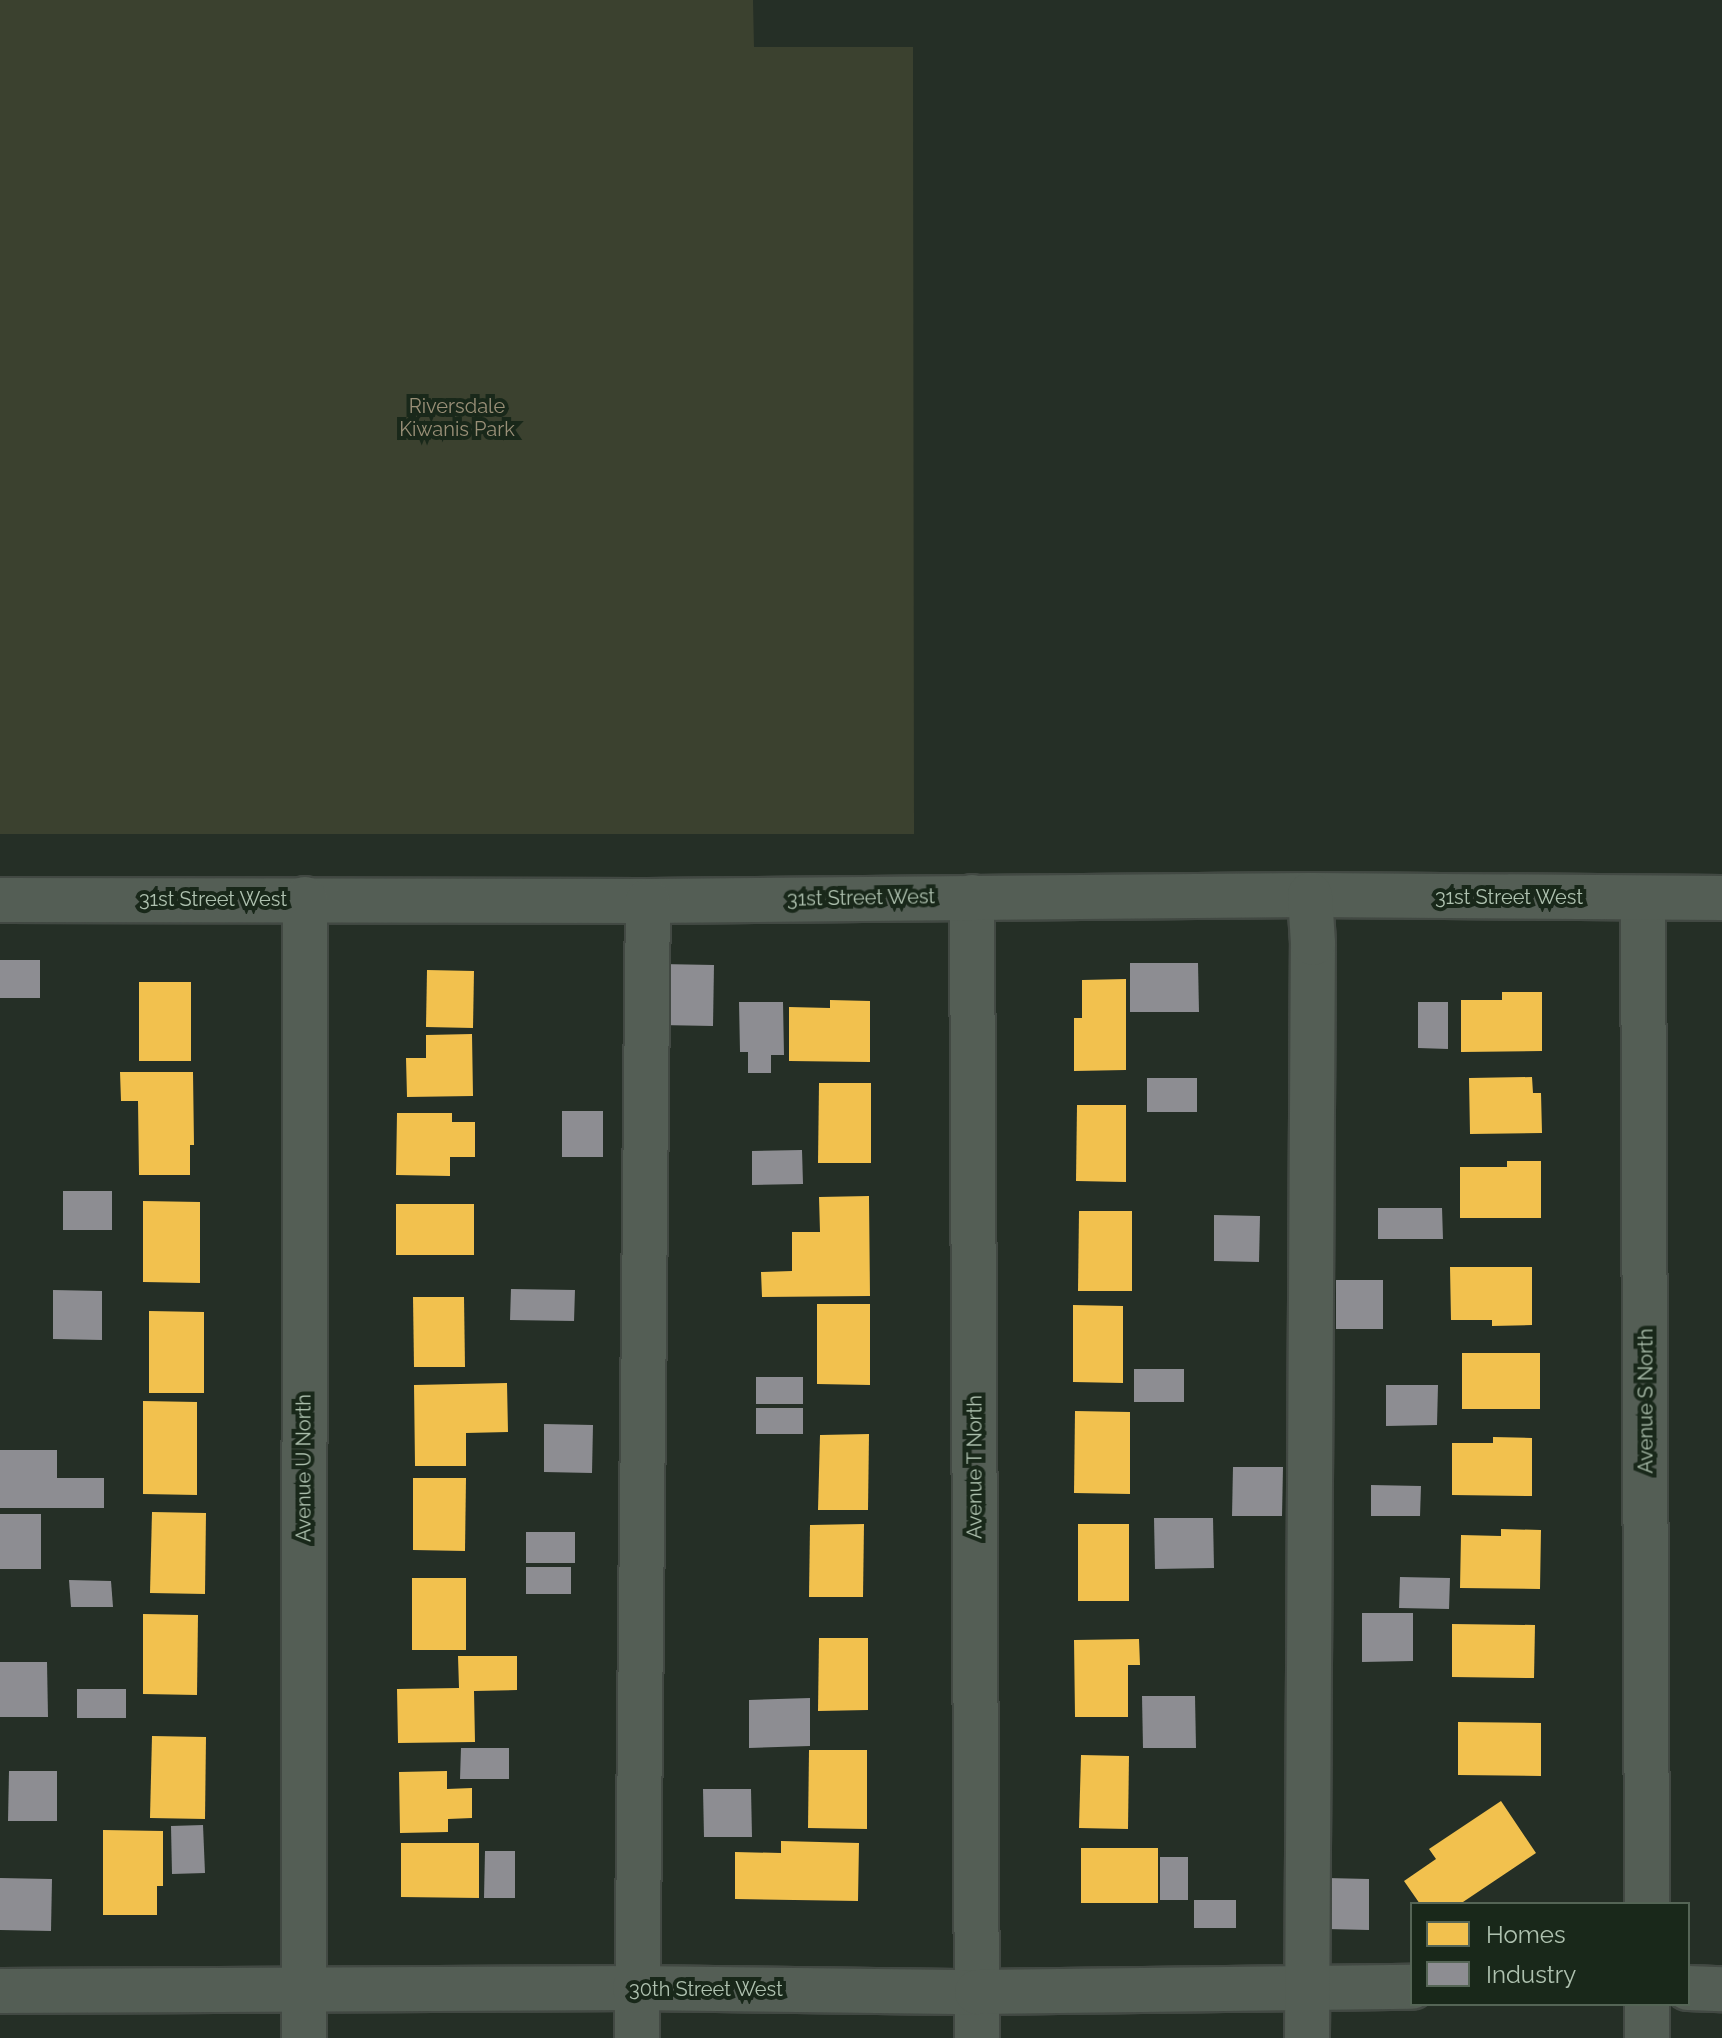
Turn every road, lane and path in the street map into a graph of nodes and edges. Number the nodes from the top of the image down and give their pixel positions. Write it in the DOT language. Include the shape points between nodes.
graph roads {
  1 [pos="1310,895"];
  2 [pos="972,897"];
  3 [pos="1643,898"];
  4 [pos="1722,898"];
  5 [pos="305,899"];
  6 [pos="0,900"];
  7 [pos="648,901"];
  8 [pos="1647,1902"];
  9 [pos="1307,1987"];
  10 [pos="1410,1987"];
  11 [pos="304,1988"];
  12 [pos="635,1988"];
  13 [pos="1690,1988"];
  14 [pos="1722,1989"];
  15 [pos="0,1991"];
  16 [pos="977,1992"];
  17 [pos="1647,2006"];
  18 [pos="304,2038"];
  19 [pos="637,2038"];
  20 [pos="977,2038"];
  21 [pos="1307,2038"];
  22 [pos="1647,2038"];
  1 -- 2 [label="street, 31st Street West"];
  1 -- 3 [label="street, 31st Street West"];
  1 -- 9 [label="street"];
  2 -- 7 [label="street, 31st Street West"];
  2 -- 16 [label="street, Avenue T North"];
  3 -- 4 [label="street, 31st Street West"];
  3 -- 8 [label="street, Avenue S North"];
  5 -- 6 [label="street, 31st Street West"];
  5 -- 7 [label="street, 31st Street West"];
  5 -- 11 [label="street, Avenue U North"];
  7 -- 12 [label="street"];
  9 -- 10 [label="street, 30th Street West"];
  9 -- 16 [label="street, 30th Street West"];
  9 -- 21 [label="street"];
  11 -- 12 [label="street, 30th Street West"];
  11 -- 15 [label="street, 30th Street West"];
  11 -- 18 [label="street, Avenue U North"];
  12 -- 16 [label="street, 30th Street West"];
  12 -- 19 [label="street"];
  13 -- 14 [label="street"];
  16 -- 20 [label="street, Avenue T North"];
  17 -- 22 [label="street"];
}
